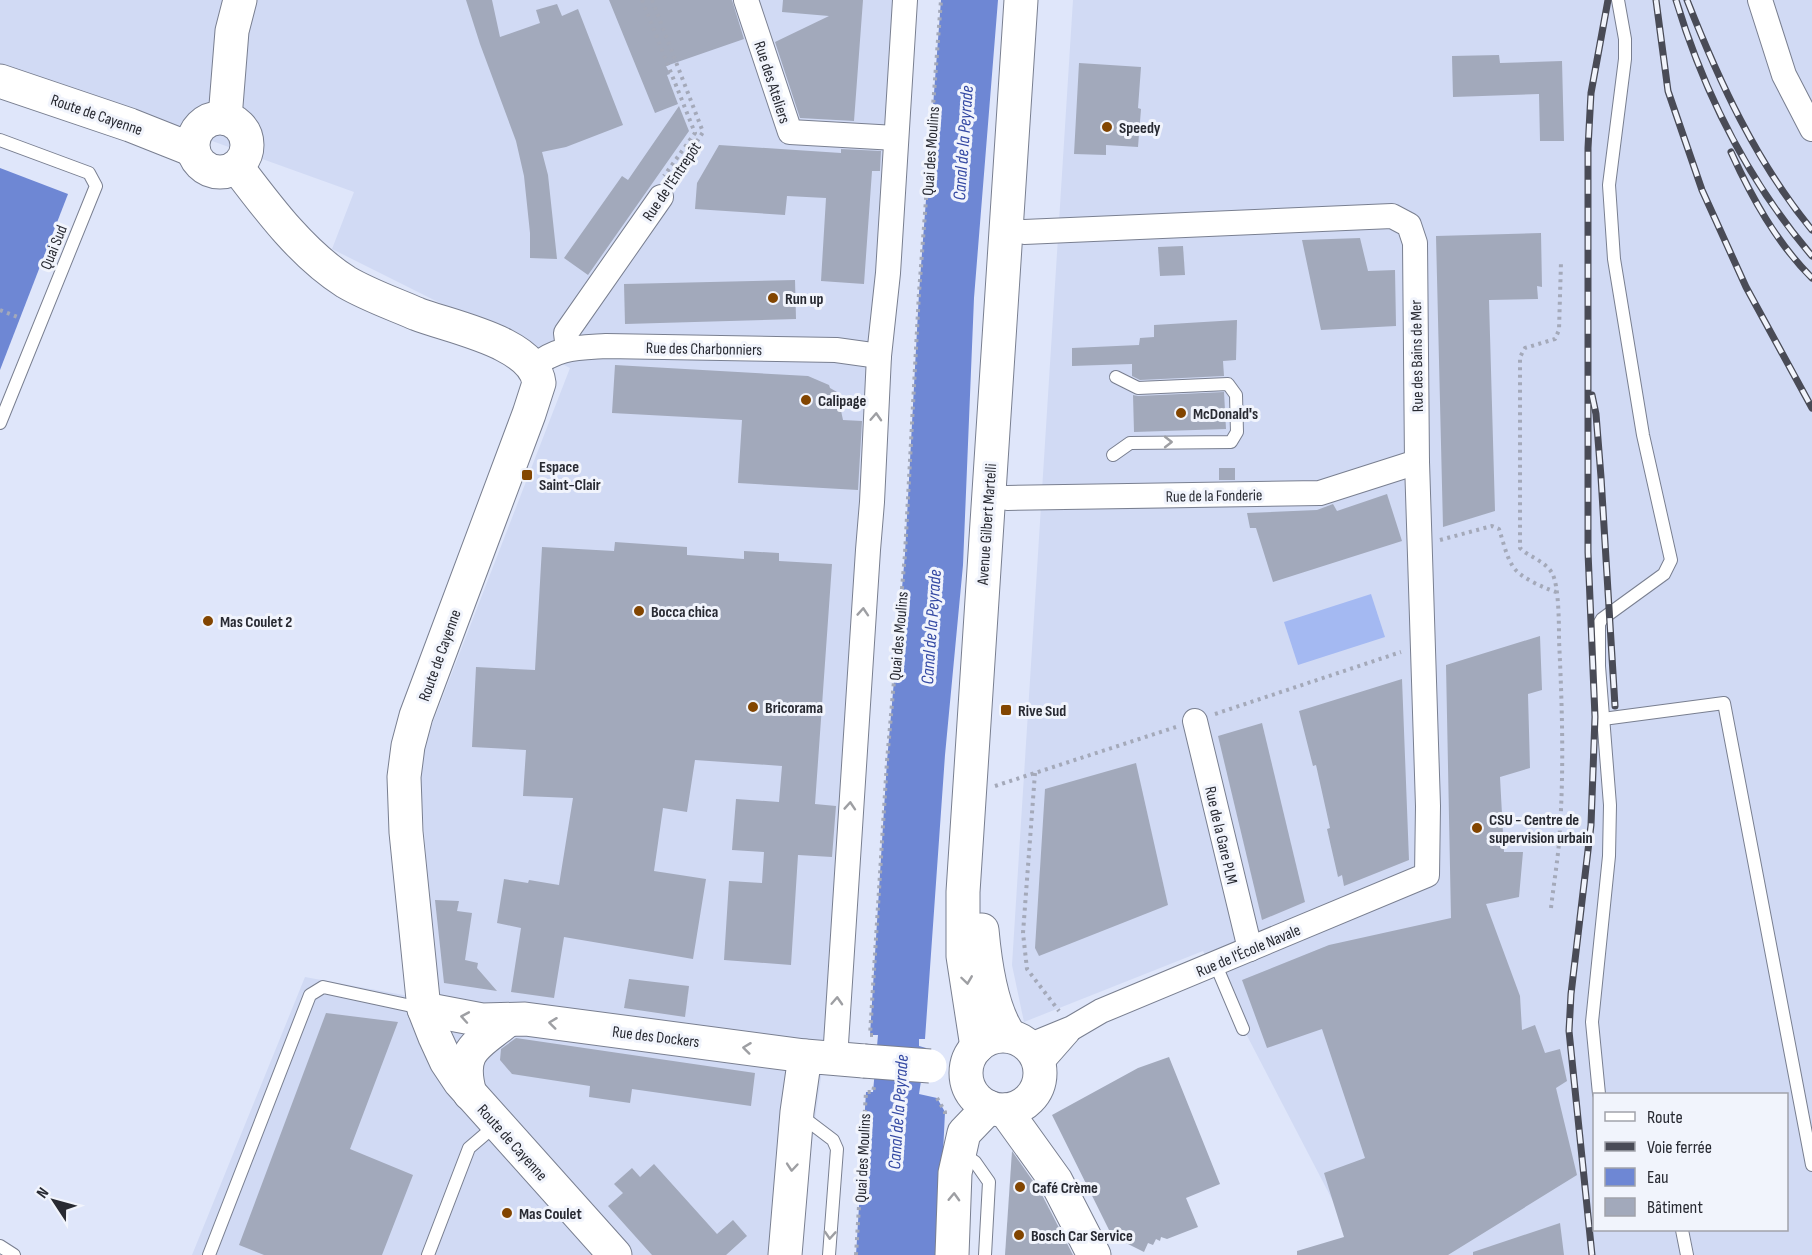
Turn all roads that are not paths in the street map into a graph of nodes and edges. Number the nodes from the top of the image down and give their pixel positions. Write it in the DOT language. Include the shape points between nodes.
graph roads {
  1 [pos="240,0"];
  2 [pos="746,0"];
  3 [pos="905,0"];
  4 [pos="1021,0"];
  5 [pos="1039,0"];
  6 [pos="1618,0"];
  7 [pos="1760,0"];
  8 [pos="0,81"];
  9 [pos="225,118"];
  10 [pos="1812,129"];
  11 [pos="896,138"];
  12 [pos="0,140"];
  13 [pos="193,150"];
  14 [pos="237,167"];
  15 [pos="660,190"];
  16 [pos="1024,232"];
  17 [pos="568,349"];
  18 [pos="879,356"];
  19 [pos="533,367"];
  20 [pos="1116,376"];
  21 [pos="0,423"];
  22 [pos="1113,455"];
  23 [pos="1417,462"];
  24 [pos="1006,498"];
  25 [pos="1603,719"];
  26 [pos="1195,721"];
  27 [pos="1427,875"];
  28 [pos="1250,949"];
  29 [pos="1215,963"];
  30 [pos="424,1009"];
  31 [pos="507,1021"];
  32 [pos="1243,1029"];
  33 [pos="851,1058"];
  34 [pos="972,1058"];
  35 [pos="1028,1060"];
  36 [pos="1599,1093"];
  37 [pos="470,1094"];
  38 [pos="997,1109"];
  39 [pos="796,1112"];
  40 [pos="497,1124"];
  41 [pos="959,1152"];
  42 [pos="1812,1165"];
  43 [pos="1056,1181"];
  44 [pos="1682,1231"];
  45 [pos="0,1246"];
  46 [pos="14,1255"];
  47 [pos="209,1255"];
  48 [pos="428,1255"];
  49 [pos="615,1255"];
  50 [pos="785,1255"];
  51 [pos="829,1255"];
  52 [pos="952,1255"];
  53 [pos="985,1255"];
  54 [pos="1094,1255"];
  55 [pos="1687,1255"];
  1 -- 9 [label="main road" via="232,31"];
  2 -- 11 [label="street, Rue des Ateliers" via="790,132"];
  3 -- 11 [label="street, Quai des Moulins"];
  4 -- 34 [label="main road, Avenue Gilbert Martelli, one-way" via="963,892 963,956"];
  5 -- 16 [label="main road, Avenue Gilbert Martelli"];
  6 -- 25 [label="lane" via="1625,59 1610,185 1614,259 1643,435 1671,560 1664,574 1599,624"];
  7 -- 10 [label="street" via="1784,75"];
  8 -- 13 [label="main road, Route de Cayenne"];
  9 -- 13 [label="main road" via="206,122 198,130"];
  9 -- 14 [label="main road" via="235,122 247,139 244,159"];
  11 -- 18 [label="street, Quai des Moulins"];
  12 -- 21 [label="lane, Quai Sud" via="89,173 96,186"];
  13 -- 14 [label="main road, Route de Cayenne" via="197,160 215,172"];
  14 -- 19 [label="main road" via="265,205 312,256 346,282 418,314 496,341"];
  15 -- 17 [label="street, Rue de l'Entrepôt" via="566,333"];
  16 -- 23 [label="street, Rue des Bains de Mer" via="1392,216 1409,225 1414,243"];
  16 -- 24 [label="main road, Avenue Gilbert Martelli"];
  17 -- 18 [label="street, Rue des Charbonniers" via="606,346 836,350"];
  17 -- 19 [label="street, Rue des Charbonniers" via="547,355"];
  33 -- 18 [label="street, Quai des Moulins, one-way" via="867,561"];
  19 -- 30 [label="main road, Route de Cayenne" via="538,383 529,414 408,746 404,777 406,832"];
  22 -- 20 [label="lane, one-way" via="1130,443 1231,442 1237,432 1236,395 1228,384 1138,388"];
  23 -- 24 [label="street, Rue de la Fonderie" via="1320,493"];
  23 -- 27 [label="street, Rue des Bains de Mer"];
  24 -- 35 [label="main road, Avenue Gilbert Martelli" via="981,916 996,1008 1002,1025"];
  25 -- 36 [label="lane" via="1610,805 1609,856 1592,1022"];
  25 -- 42 [label="lane" via="1724,703"];
  26 -- 28 [label="street, Rue de la Gare PLM"];
  27 -- 28 [label="street, Rue de l'École Navale"];
  28 -- 29 [label="street, Rue de l'École Navale"];
  29 -- 32 [label="lane"];
  29 -- 35 [label="street, Rue de l'École Navale" via="1101,1011"];
  31 -- 30 [label="main road, Rue des Dockers, one-way"];
  30 -- 37 [label="main road, Route de Cayenne" via="446,1061"];
  30 -- 47 [label="lane" via="322,987 310,994"];
  33 -- 31 [label="main road, Rue des Dockers, one-way" via="525,1019"];
  31 -- 37 [label="main road" via="468,1056 465,1067"];
  33 -- 34 [label="main road, Rue des Dockers, bridge" via="930,1066"];
  33 -- 39 [label="main road, Quai des Moulins"];
  34 -- 35 [label="main road" via="986,1040 998,1036"];
  34 -- 38 [label="main road" via="966,1078 974,1096"];
  35 -- 38 [label="main road" via="1027,1101 1017,1107"];
  35 -- 43 [label="main road, Avenue Gilbert Martelli"];
  37 -- 40 [label="main road, Route de Cayenne"];
  38 -- 41 [label="main road" via="964,1133"];
  38 -- 43 [label="main road"];
  39 -- 50 [label="main road, Quai des Moulins, one-way"];
  39 -- 51 [label="lane, Quai des Moulins, one-way" via="828,1135 837,1149"];
  40 -- 48 [label="lane" via="468,1148"];
  40 -- 49 [label="main road, Route de Cayenne"];
  52 -- 41 [label="main road, one-way"];
  41 -- 53 [label="lane" via="975,1162 989,1182"];
  43 -- 54 [label="main road"];
  44 -- 55 [label="lane"];
  45 -- 46 [label="lane"];
}
